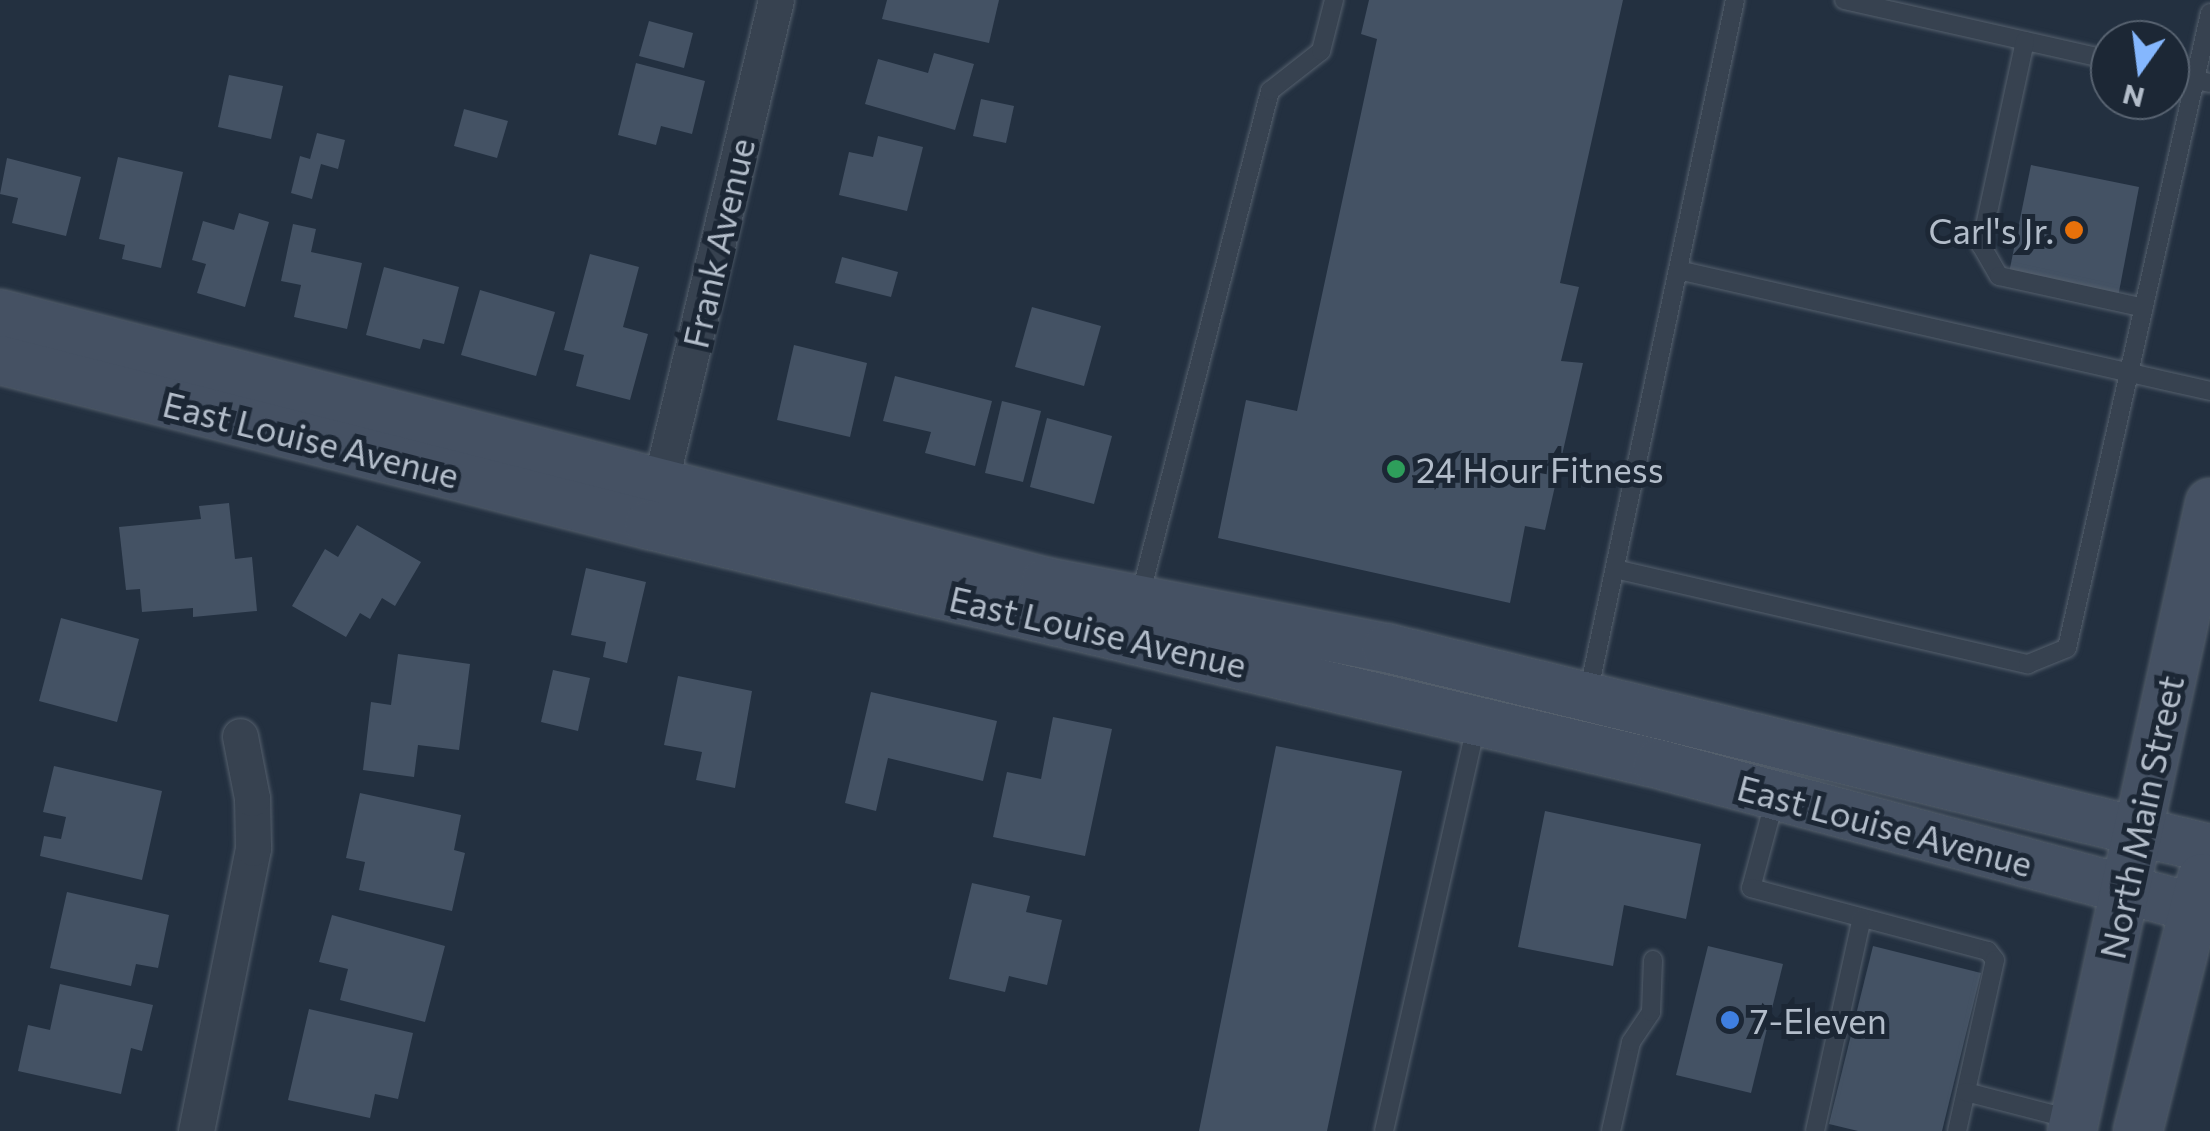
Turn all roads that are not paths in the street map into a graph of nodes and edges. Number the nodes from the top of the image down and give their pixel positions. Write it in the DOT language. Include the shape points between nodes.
graph roads {
  1 [pos="776,0"];
  2 [pos="1334,0"];
  3 [pos="1736,0"];
  4 [pos="1844,0"];
  5 [pos="2210,13"];
  6 [pos="2025,41"];
  7 [pos="2090,56"];
  8 [pos="2203,81"];
  9 [pos="1678,270"];
  10 [pos="2144,308"];
  11 [pos="0,314"];
  12 [pos="0,360"];
  13 [pos="2130,373"];
  14 [pos="2210,391"];
  15 [pos="2210,503"];
  16 [pos="654,505"];
  17 [pos="1614,569"];
  18 [pos="1139,600"];
  19 [pos="1587,696"];
  20 [pos="1477,720"];
  21 [pos="240,736"];
  22 [pos="1776,795"];
  23 [pos="2137,831"];
  24 [pos="2210,847"];
  25 [pos="2125,892"];
  26 [pos="2202,910"];
  27 [pos="1862,918"];
  28 [pos="1653,960"];
  29 [pos="1966,1092"];
  30 [pos="2073,1126"];
  31 [pos="196,1131"];
  32 [pos="1384,1131"];
  33 [pos="1610,1131"];
  34 [pos="1815,1131"];
  35 [pos="1958,1131"];
  36 [pos="2138,1131"];
  1 -- 16 [label="street, Frank Avenue"];
  2 -- 18 [label="lane" via="1321,51 1270,91"];
  3 -- 9 [label="lane"];
  4 -- 6 [label="lane"];
  5 -- 8 [label="lane"];
  6 -- 7 [label="lane"];
  6 -- 10 [label="lane" via="1981,246 1999,276"];
  8 -- 10 [label="lane"];
  9 -- 13 [label="lane"];
  9 -- 17 [label="lane"];
  10 -- 13 [label="lane"];
  11 -- 16 [label="street, East Louise Avenue"];
  12 -- 16 [label="street, East Louise Avenue"];
  13 -- 14 [label="lane"];
  13 -- 17 [label="lane" via="2067,648 2028,664"];
  15 -- 23 [label="street, North Main Street"];
  16 -- 18 [label="street, East Louise Avenue"];
  16 -- 20 [label="street, East Louise Avenue"];
  17 -- 19 [label="lane"];
  18 -- 19 [label="street, East Louise Avenue"];
  19 -- 23 [label="street, East Louise Avenue"];
  20 -- 22 [label="street, East Louise Avenue"];
  20 -- 32 [label="lane"];
  21 -- 31 [label="street" via="253,848"];
  22 -- 25 [label="street, East Louise Avenue"];
  22 -- 27 [label="lane" via="1751,888"];
  23 -- 24 [label="street, East Louise Avenue"];
  23 -- 25 [label="street, North Main Street"];
  24 -- 26 [label="street, North Main Street"];
  25 -- 26 [label="street, East Louise Avenue"];
  25 -- 30 [label="street, North Main Street"];
  26 -- 36 [label="street, North Main Street"];
  27 -- 29 [label="lane" via="1988,951 1995,960"];
  27 -- 34 [label="lane"];
  28 -- 33 [label="lane" via="1651,1012 1630,1042"];
  29 -- 30 [label="lane"];
  29 -- 35 [label="lane"];
}
